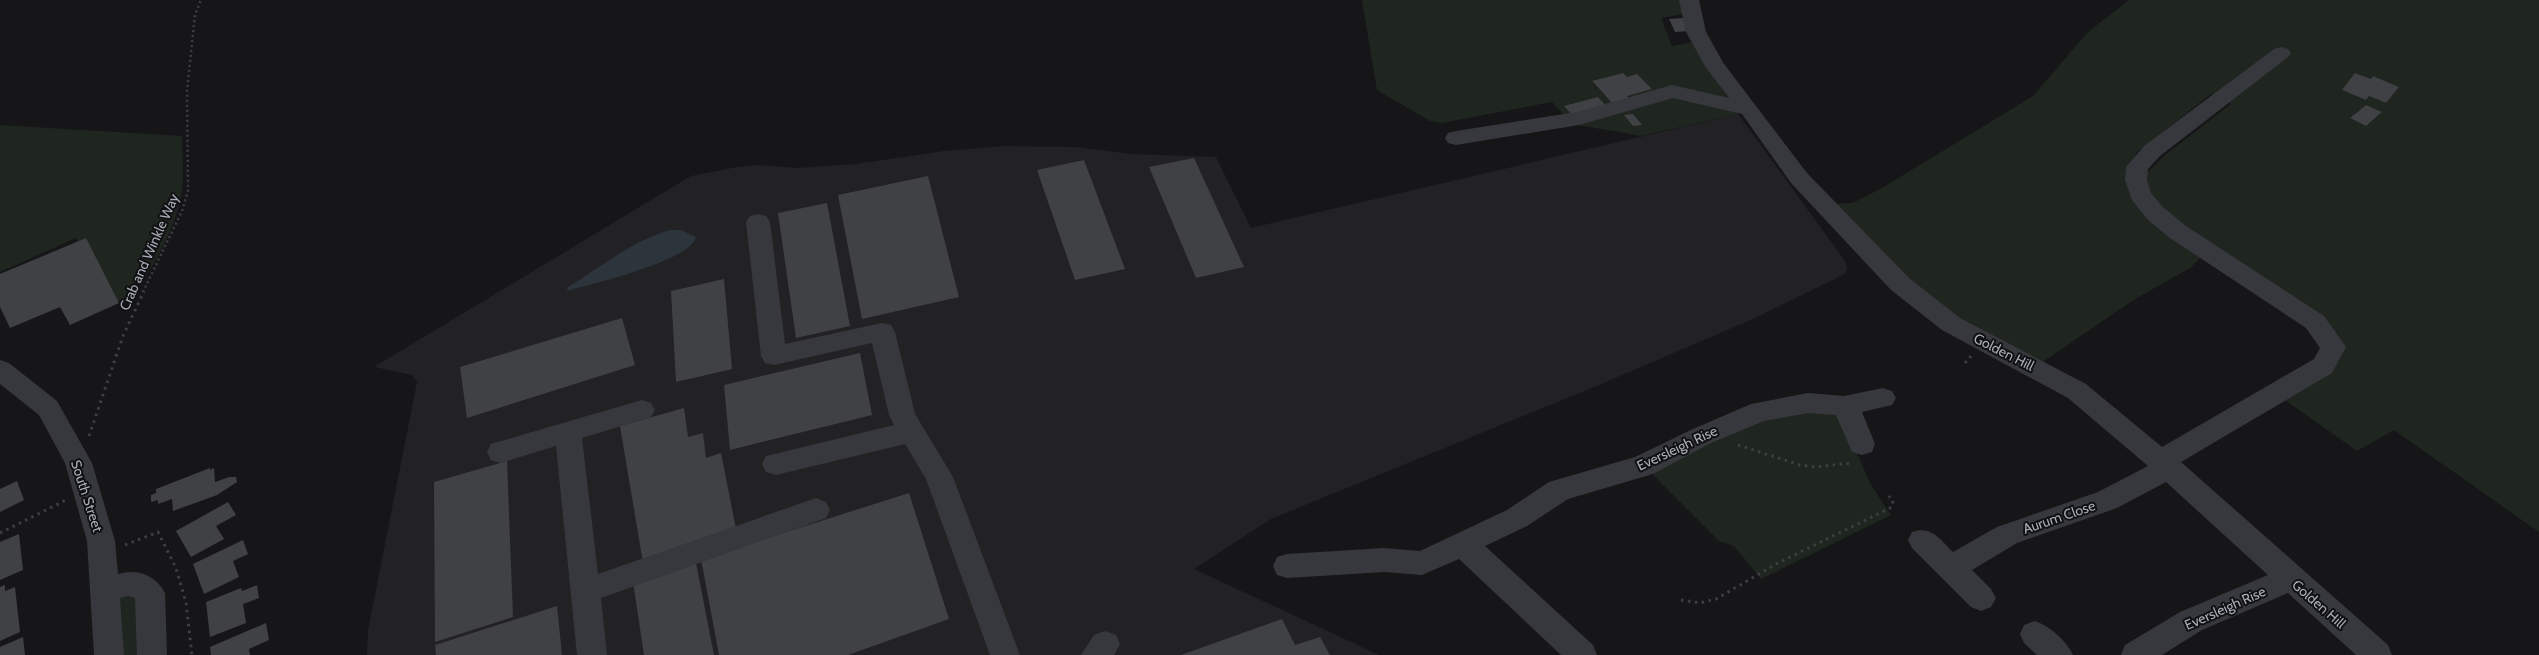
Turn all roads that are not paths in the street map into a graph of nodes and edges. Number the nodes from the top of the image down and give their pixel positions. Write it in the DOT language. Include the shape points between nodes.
graph roads {
  1 [pos="1689,0"];
  2 [pos="2281,53"];
  3 [pos="1749,109"];
  4 [pos="1456,138"];
  5 [pos="758,222"];
  6 [pos="0,370"];
  7 [pos="1883,398"];
  8 [pos="1844,406"];
  9 [pos="642,410"];
  10 [pos="568,432"];
  11 [pos="910,432"];
  12 [pos="501,452"];
  13 [pos="1861,453"];
  14 [pos="776,464"];
  15 [pos="2165,464"];
  16 [pos="816,510"];
  17 [pos="1922,540"];
  18 [pos="1464,545"];
  19 [pos="1287,566"];
  20 [pos="1950,568"];
  21 [pos="2291,579"];
  22 [pos="106,591"];
  23 [pos="585,591"];
  24 [pos="1981,598"];
  25 [pos="2035,634"];
  26 [pos="109,655"];
  27 [pos="152,655"];
  28 [pos="592,655"];
  29 [pos="1005,655"];
  30 [pos="1582,655"];
  31 [pos="2058,655"];
  32 [pos="2136,655"];
  33 [pos="2377,655"];
  1 -- 3 [label="street, Golden Hill" via="1696,32 1714,66"];
  2 -- 15 [label="street, Aurum Close" via="2152,151 2138,167 2136,180 2140,194 2155,213 2178,232 2315,322 2333,347 2323,366"];
  3 -- 4 [label="street" via="1672,91 1579,118"];
  3 -- 15 [label="street, Golden Hill" via="1799,178 1900,284 1951,324 2077,390"];
  5 -- 11 [label="street" via="774,356 882,332 902,415"];
  6 -- 22 [label="street, South Street" via="48,408 85,483 101,541"];
  7 -- 8 [label="street, Eversleigh Rise"];
  8 -- 13 [label="street" via="1854,424"];
  8 -- 18 [label="street, Eversleigh Rise" via="1808,404 1760,411 1643,466 1559,490 1517,518"];
  9 -- 10 [label="street"];
  10 -- 12 [label="street"];
  10 -- 23 [label="street"];
  11 -- 14 [label="street"];
  11 -- 29 [label="street" via="939,476"];
  15 -- 20 [label="street, Aurum Close" via="2107,500 2007,535"];
  15 -- 21 [label="street, Golden Hill"];
  16 -- 23 [label="street"];
  17 -- 20 [label="street"];
  18 -- 19 [label="street, Eversleigh Rise" via="1422,563 1384,560"];
  18 -- 30 [label="street"];
  20 -- 24 [label="street"];
  21 -- 32 [label="street, Eversleigh Rise" via="2191,621"];
  21 -- 33 [label="street, Golden Hill"];
  22 -- 26 [label="street, South Street"];
  22 -- 27 [label="street" via="124,583 143,586 150,593"];
  23 -- 28 [label="street"];
  25 -- 31 [label="street"];
}
